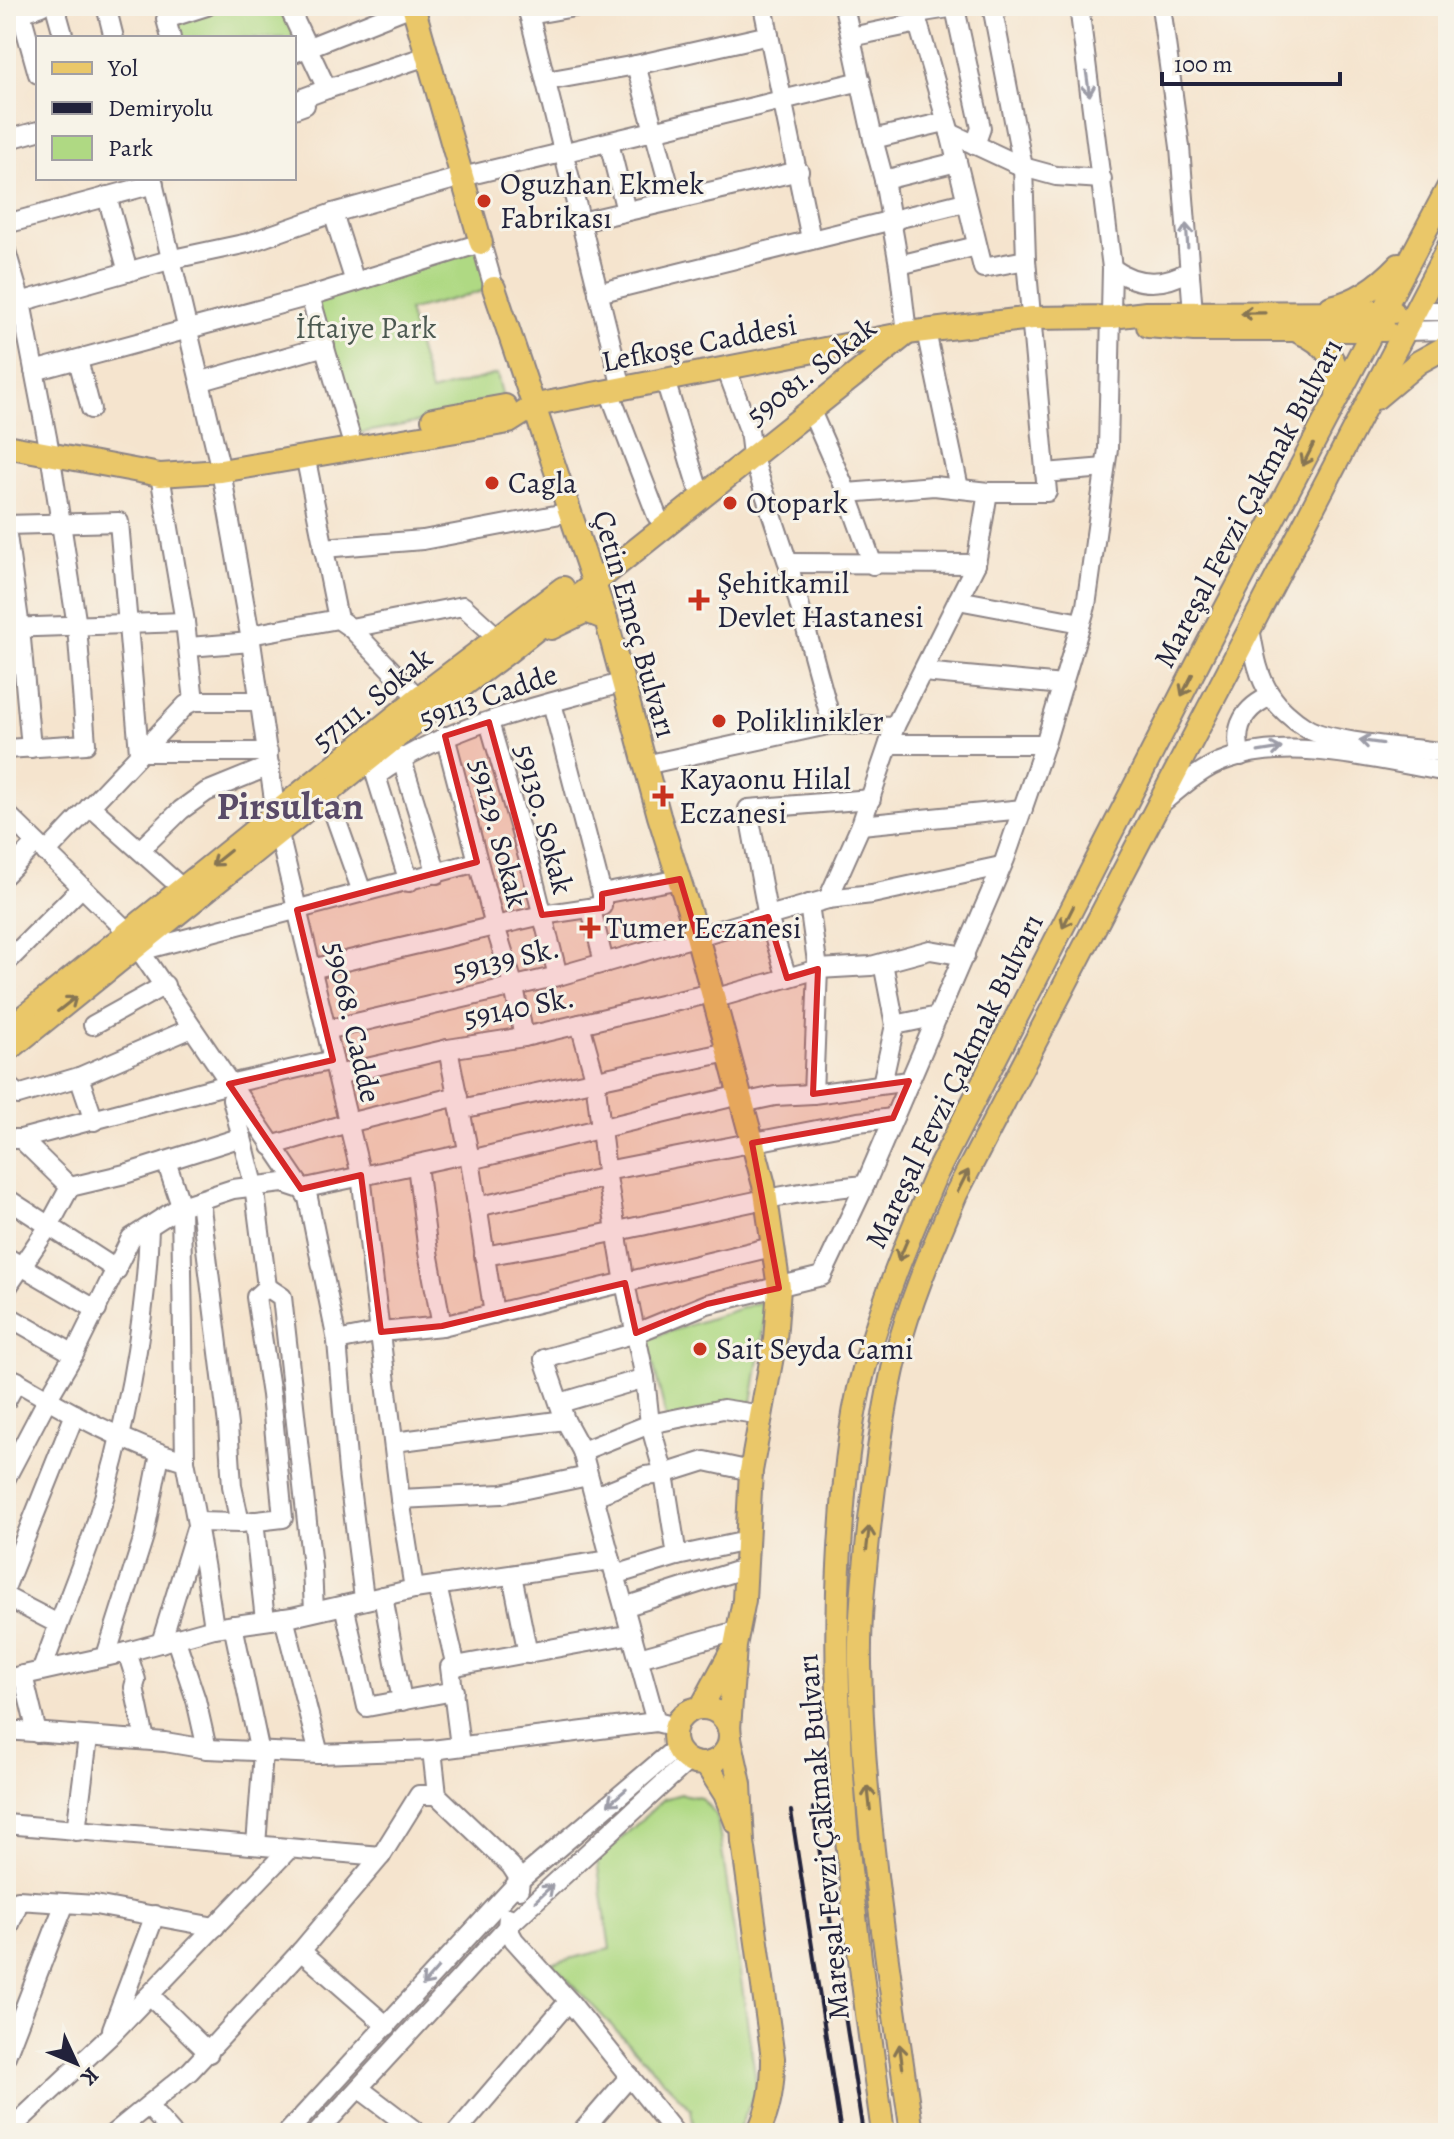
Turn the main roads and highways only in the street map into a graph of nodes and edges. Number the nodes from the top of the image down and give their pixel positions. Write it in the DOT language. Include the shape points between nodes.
graph roads {
  1 [pos="412,6"];
  2 [pos="1448,188"];
  3 [pos="1428,225"];
  4 [pos="481,243"];
  5 [pos="1448,248"];
  6 [pos="494,288"];
  7 [pos="1112,317"];
  8 [pos="1378,321"];
  9 [pos="1410,321"];
  10 [pos="1291,322"];
  11 [pos="916,332"];
  12 [pos="1448,346"];
  13 [pos="1335,403"];
  14 [pos="536,405"];
  15 [pos="505,406"];
  16 [pos="1361,414"];
  17 [pos="6,435"];
  18 [pos="6,446"];
  19 [pos="49,447"];
  20 [pos="751,450"];
  21 [pos="220,465"];
  22 [pos="592,574"];
  23 [pos="606,619"];
  24 [pos="503,645"];
  25 [pos="278,824"];
  26 [pos="133,941"];
  27 [pos="6,1031"];
  28 [pos="6,1052"];
  29 [pos="737,1638"];
  30 [pos="701,1708"];
  31 [pos="730,1734"];
  32 [pos="681,1744"];
  33 [pos="743,1842"];
  34 [pos="758,2133"];
  35 [pos="883,2133"];
  36 [pos="912,2133"];
  1 -- 4 [label="main road, Çetin Emeç Bulvarı"];
  2 -- 3 [label="main road, Mareşal Fevzi Çakmak Bulvarı"];
  3 -- 8 [label="main road, Mareşal Fevzi Çakmak Bulvarı"];
  3 -- 10 [label="main road" via="1383,283"];
  5 -- 9 [label="main road, Mareşal Fevzi Çakmak Bulvarı"];
  6 -- 14 [label="main road, Çetin Emeç Bulvarı"];
  10 -- 7 [label="main road, one-way" via="1193,313"];
  7 -- 10 [label="main road" via="1162,328"];
  7 -- 11 [label="main road, Lefkoşe Caddesi" via="1032,318"];
  8 -- 9 [label="main road"];
  8 -- 10 [label="main road"];
  8 -- 13 [label="main road, Mareşal Fevzi Çakmak Bulvarı"];
  9 -- 16 [label="main road, Mareşal Fevzi Çakmak Bulvarı"];
  10 -- 13 [label="main road" via="1331,357 1339,386"];
  11 -- 14 [label="main road, Lefkoşe Caddesi"];
  11 -- 20 [label="main road, 59081. Sokak"];
  11 -- 20 [label="main road, 59081. Sokak" via="857,360"];
  12 -- 16 [label="main road" via="1419,362"];
  13 -- 35 [label="main road, Mareşal Fevzi Çakmak Bulvarı, one-way" via="935,1176 897,1264 863,1370 845,1469 835,1624 856,1929"];
  14 -- 21 [label="main road, Lefkoşe Caddesi" via="509,422"];
  14 -- 22 [label="main road, Çetin Emeç Bulvarı"];
  15 -- 21 [label="main road, Lefkoşe Caddesi"];
  36 -- 16 [label="main road, Mareşal Fevzi Çakmak Bulvarı, one-way" via="883,1928 859,1662 879,1443 897,1352 956,1194"];
  17 -- 19 [label="main road, Lefkoşe Caddesi"];
  18 -- 19 [label="main road, Lefkoşe Caddesi"];
  19 -- 21 [label="main road, Lefkoşe Caddesi"];
  19 -- 21 [label="main road, Lefkoşe Caddesi" via="160,475"];
  20 -- 22 [label="main road, 59081. Sokak"];
  20 -- 22 [label="main road, 59081. Sokak" via="657,516"];
  22 -- 23 [label="main road, Çetin Emeç Bulvarı"];
  22 -- 24 [label="main road"];
  23 -- 24 [label="main road" via="586,611"];
  23 -- 29 [label="main road, Çetin Emeç Bulvarı" via="764,1185 779,1288 751,1471"];
  24 -- 25 [label="main road" via="327,794"];
  24 -- 25 [label="main road, 57111. Sokak" via="418,698"];
  25 -- 26 [label="main road"];
  25 -- 26 [label="main road, 57111. Sokak, one-way" via="183,889"];
  26 -- 27 [label="main road, 57111. Sokak"];
  28 -- 26 [label="main road, one-way"];
  29 -- 30 [label="main road, Çetin Emeç Bulvarı"];
  29 -- 31 [label="main road, Çetin Emeç Bulvarı"];
  30 -- 31 [label="main road" via="719,1713"];
  30 -- 32 [label="main road" via="685,1714"];
  31 -- 32 [label="main road" via="723,1755"];
  31 -- 33 [label="main road, Çetin Emeç Bulvarı"];
  32 -- 33 [label="main road, Çetin Emeç Bulvarı" via="725,1794"];
  33 -- 34 [label="main road, Çetin Emeç Bulvarı" via="773,2058 773,2088"];
}
